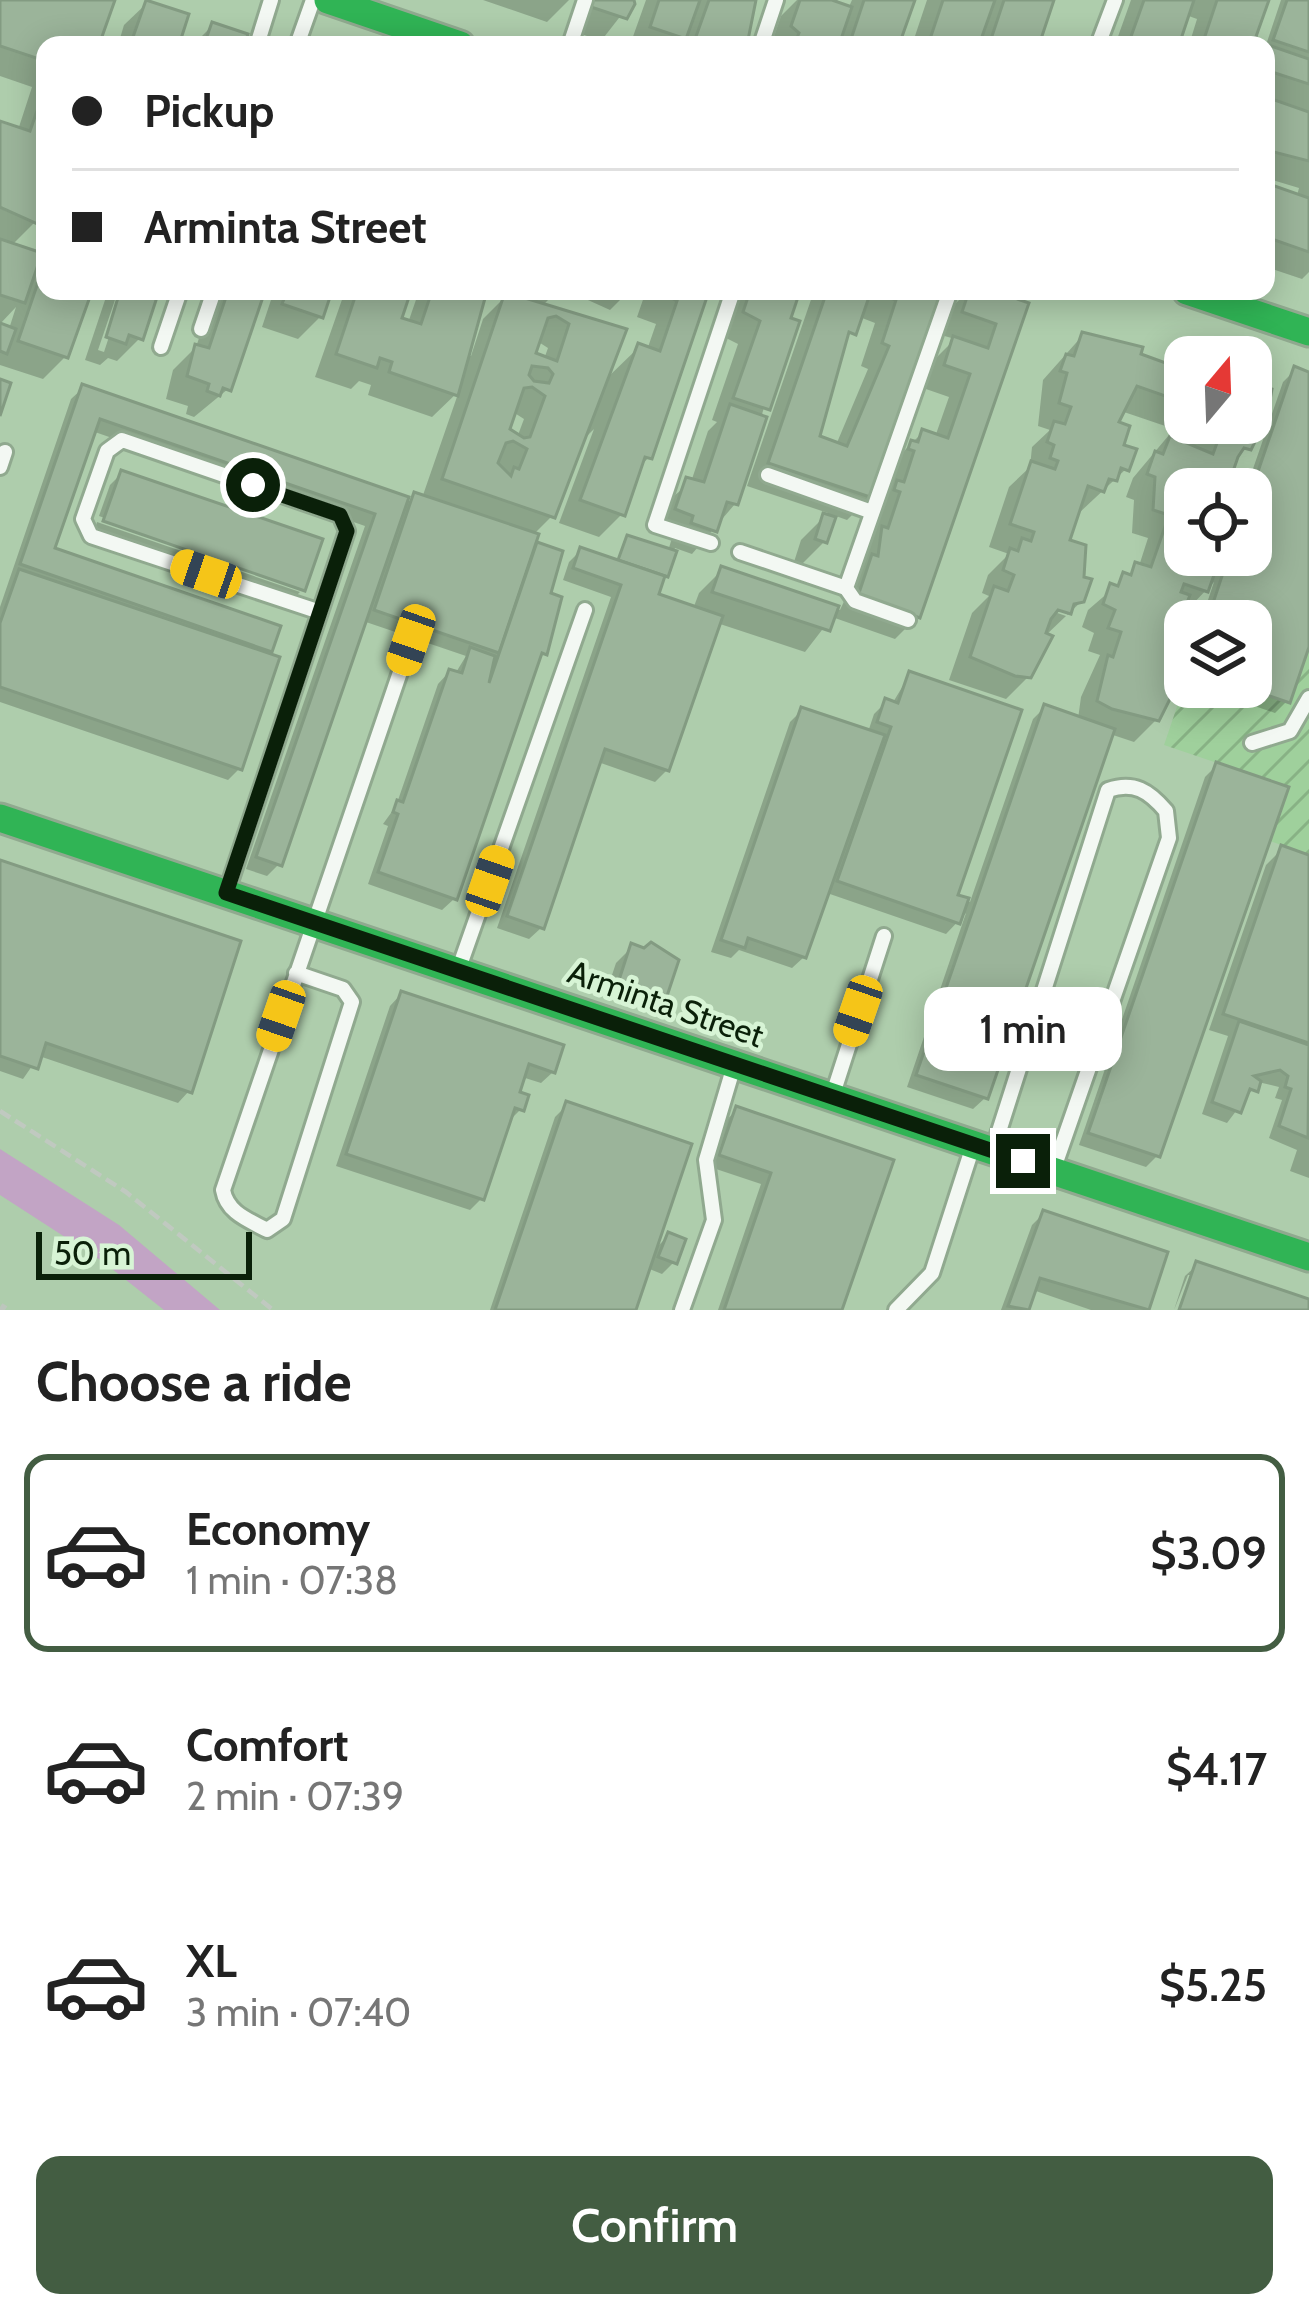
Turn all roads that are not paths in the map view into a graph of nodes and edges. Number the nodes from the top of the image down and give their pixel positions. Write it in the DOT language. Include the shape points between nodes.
graph roads {
  1 [pos="272,0"];
  2 [pos="313,0"];
  3 [pos="328,0"];
  4 [pos="585,0"];
  5 [pos="776,0"];
  6 [pos="1115,0"];
  7 [pos="260,36"];
  8 [pos="300,36"];
  9 [pos="434,36"];
  10 [pos="573,36"];
  11 [pos="764,36"];
  12 [pos="1101,36"];
  13 [pos="178,300"];
  14 [pos="211,300"];
  15 [pos="730,300"];
  16 [pos="947,300"];
  17 [pos="1213,300"];
  18 [pos="201,329"];
  19 [pos="1309,332"];
  20 [pos="161,347"];
  21 [pos="768,476"];
  22 [pos="872,512"];
  23 [pos="711,544"];
  24 [pos="740,552"];
  25 [pos="846,588"];
  26 [pos="585,610"];
  27 [pos="320,612"];
  28 [pos="908,620"];
  29 [pos="411,640"];
  30 [pos="1309,698"];
  31 [pos="1252,742"];
  32 [pos="0,818"];
  33 [pos="226,893"];
  34 [pos="311,922"];
  35 [pos="884,937"];
  36 [pos="458,971"];
  37 [pos="296,973"];
  38 [pos="734,1064"];
  39 [pos="832,1097"];
  40 [pos="983,1148"];
  41 [pos="1053,1171"];
  42 [pos="1309,1257"];
  43 [pos="682,1310"];
  44 [pos="896,1310"];
  1 -- 7 [label="lane"];
  2 -- 8 [label="lane"];
  3 -- 9 [label="street"];
  4 -- 10 [label="lane"];
  5 -- 11 [label="lane"];
  6 -- 12 [label="lane"];
  13 -- 20 [label="lane"];
  14 -- 18 [label="lane"];
  15 -- 23 [label="lane" via="656,525"];
  16 -- 22 [label="lane"];
  17 -- 19 [label="street"];
  21 -- 22 [label="lane"];
  22 -- 25 [label="lane"];
  24 -- 25 [label="lane"];
  25 -- 28 [label="lane" via="855,602"];
  26 -- 36 [label="lane"];
  27 -- 27 [label="lane" via="91,536 83,519 107,451 122,440 340,515 347,531"];
  27 -- 33 [label="lane"];
  29 -- 34 [label="lane"];
  30 -- 31 [label="lane" via="1290,731"];
  32 -- 33 [label="street, Arminta Street"];
  33 -- 34 [label="street, Arminta Street"];
  34 -- 36 [label="street, Arminta Street"];
  34 -- 37 [label="lane"];
  35 -- 39 [label="lane"];
  36 -- 38 [label="street, Arminta Street"];
  37 -- 37 [label="lane" via="224,1190 226,1203 267,1230 284,1219 352,1002 343,989"];
  38 -- 39 [label="street, Arminta Street"];
  38 -- 43 [label="lane" via="706,1160 714,1220"];
  39 -- 40 [label="street, Arminta Street"];
  40 -- 41 [label="street, Arminta Street"];
  40 -- 41 [label="lane" via="1108,790 1142,789 1166,811 1169,838"];
  40 -- 44 [label="lane" via="932,1273"];
  41 -- 42 [label="street, Arminta Street"];
}
